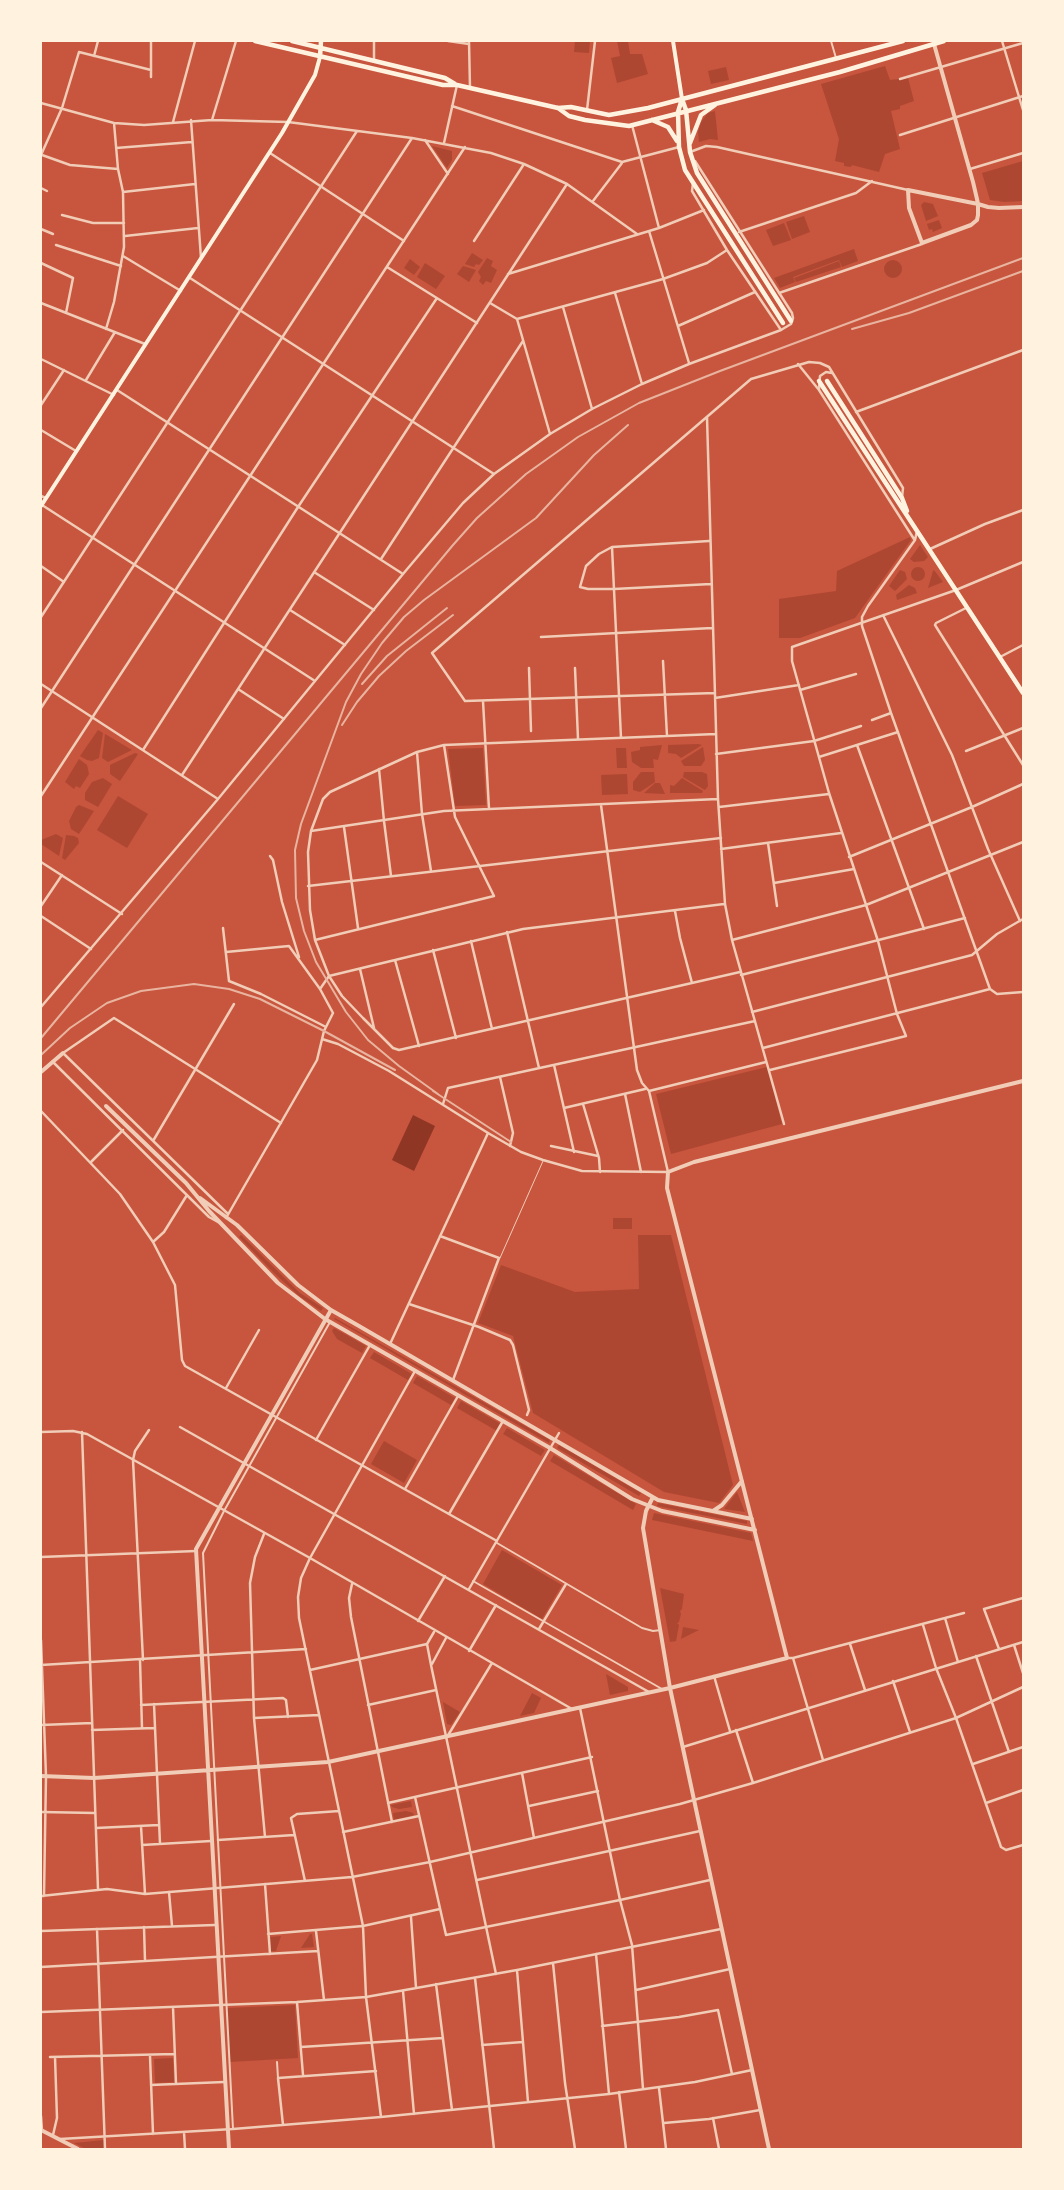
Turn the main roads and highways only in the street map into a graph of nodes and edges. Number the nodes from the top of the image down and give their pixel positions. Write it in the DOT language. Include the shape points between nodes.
graph roads {
  1 [pos="255,41"];
  2 [pos="292,41"];
  3 [pos="321,41"];
  4 [pos="674,41"];
  5 [pos="903,41"];
  6 [pos="944,41"];
  7 [pos="934,43"];
  8 [pos="321,48"];
  9 [pos="320,57"];
  10 [pos="457,85"];
  11 [pos="682,99"];
  12 [pos="722,101"];
  13 [pos="558,108"];
  14 [pos="686,110"];
  15 [pos="678,112"];
  16 [pos="650,120"];
  17 [pos="678,147"];
  18 [pos="689,149"];
  19 [pos="783,323"];
  20 [pos="791,323"];
  21 [pos="819,381"];
  22 [pos="827,381"];
  23 [pos="44,497"];
  24 [pos="42,505"];
  25 [pos="908,515"];
  26 [pos="1023,694"];
  1 -- 9 [label="main road"];
  2 -- 8 [label="main road"];
  3 -- 8 [label="main road"];
  4 -- 11 [label="main road"];
  5 -- 11 [label="main road"];
  6 -- 7 [label="main road"];
  7 -- 12 [label="main road" via="840,72"];
  8 -- 9 [label="main road"];
  8 -- 10 [label="main road" via="445,78"];
  9 -- 10 [label="main road" via="443,85"];
  9 -- 23 [label="main road" via="315,75 270,153 77,452"];
  10 -- 13 [label="main road"];
  11 -- 13 [label="main road" via="615,115 600,115 571,107"];
  11 -- 14 [label="main road"];
  11 -- 15 [label="main road"];
  12 -- 14 [label="main road"];
  12 -- 18 [label="main road" via="701,115"];
  13 -- 16 [label="main road" via="569,116 617,126"];
  14 -- 15 [label="main road"];
  14 -- 18 [label="main road"];
  15 -- 16 [label="main road"];
  15 -- 17 [label="main road"];
  16 -- 17 [label="main road" via="668,127"];
  17 -- 19 [label="main road" via="693,183"];
  18 -- 20 [label="main road" via="697,173"];
  21 -- 25 [label="main road"];
  22 -- 25 [label="main road" via="902,498"];
  23 -- 24 [label="main road"];
  25 -- 26 [label="main road"];
}
